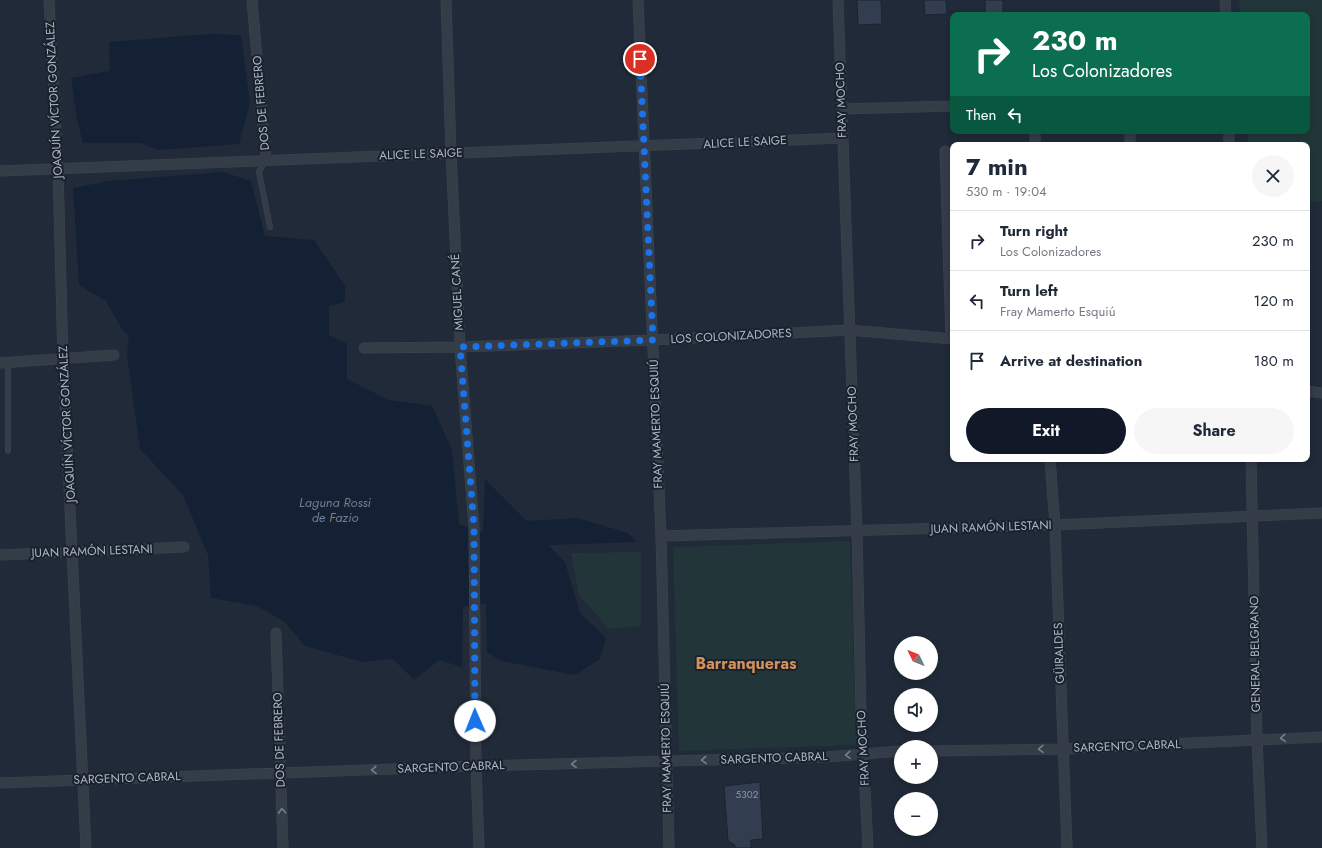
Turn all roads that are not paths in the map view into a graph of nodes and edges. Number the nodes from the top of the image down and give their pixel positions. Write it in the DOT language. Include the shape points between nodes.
graph roads {
  1 [pos="49,0"];
  2 [pos="252,0"];
  3 [pos="446,0"];
  4 [pos="638,0"];
  5 [pos="838,0"];
  6 [pos="1225,0"];
  7 [pos="1226,12"];
  8 [pos="950,106"];
  9 [pos="841,109"];
  10 [pos="843,138"];
  11 [pos="644,147"];
  12 [pos="945,151"];
  13 [pos="450,152"];
  14 [pos="266,160"];
  15 [pos="58,169"];
  16 [pos="0,171"];
  17 [pos="270,227"];
  18 [pos="950,285"];
  19 [pos="849,330"];
  20 [pos="950,339"];
  21 [pos="653,340"];
  22 [pos="460,347"];
  23 [pos="364,348"];
  24 [pos="114,355"];
  25 [pos="63,360"];
  26 [pos="4,363"];
  27 [pos="1310,391"];
  28 [pos="1322,392"];
  29 [pos="8,451"];
  30 [pos="1050,462"];
  31 [pos="1251,462"];
  32 [pos="1322,513"];
  33 [pos="1252,516"];
  34 [pos="1055,525"];
  35 [pos="857,532"];
  36 [pos="661,536"];
  37 [pos="184,547"];
  38 [pos="72,552"];
  39 [pos="0,555"];
  40 [pos="276,633"];
  41 [pos="1322,737"];
  42 [pos="1257,740"];
  43 [pos="1062,748"];
  44 [pos="938,751"];
  45 [pos="894,752"];
  46 [pos="864,754"];
  47 [pos="667,762"];
  48 [pos="476,766"];
  49 [pos="280,774"];
  50 [pos="83,780"];
  51 [pos="0,783"];
  52 [pos="86,848"];
  53 [pos="283,848"];
  54 [pos="479,848"];
  55 [pos="669,848"];
  56 [pos="868,848"];
  57 [pos="1067,848"];
  58 [pos="1262,848"];
  1 -- 15 [label="street, JOAQUÍN VÍCTOR GONZÁLEZ"];
  2 -- 14 [label="street, DOS DE FEBRERO"];
  3 -- 13 [label="street, MIGUEL CANÉ"];
  4 -- 11 [label="street, FRAY MAMERTO ESQUIÚ"];
  5 -- 9 [label="street, FRAY MOCHO"];
  6 -- 7 [label="street"];
  8 -- 9 [label="street"];
  9 -- 10 [label="street, FRAY MOCHO"];
  10 -- 11 [label="street, ALICE LE SAIGE"];
  10 -- 19 [label="street, FRAY MOCHO"];
  11 -- 13 [label="street, ALICE LE SAIGE"];
  11 -- 21 [label="street, FRAY MAMERTO ESQUIÚ"];
  12 -- 18 [label="street"];
  13 -- 14 [label="street, ALICE LE SAIGE"];
  13 -- 22 [label="street, MIGUEL CANÉ"];
  14 -- 15 [label="street, ALICE LE SAIGE"];
  14 -- 17 [label="lane, DOS DE FEBRERO" via="259,172"];
  15 -- 16 [label="street, ALICE LE SAIGE"];
  15 -- 25 [label="street, JOAQUÍN VÍCTOR GONZÁLEZ"];
  19 -- 20 [label="street, LOS COLONIZADORES"];
  19 -- 21 [label="street, LOS COLONIZADORES"];
  19 -- 35 [label="street, FRAY MOCHO"];
  21 -- 22 [label="street, LOS COLONIZADORES"];
  21 -- 36 [label="street, FRAY MAMERTO ESQUIÚ"];
  22 -- 23 [label="street, LOS COLONIZADORES"];
  22 -- 48 [label="street, MIGUEL CANÉ" via="474,527"];
  24 -- 25 [label="street"];
  25 -- 26 [label="street"];
  25 -- 38 [label="street, JOAQUÍN VÍCTOR GONZÁLEZ"];
  26 -- 29 [label="lane"];
  27 -- 28 [label="street"];
  30 -- 34 [label="street, GÜIRALDES"];
  31 -- 33 [label="street, GENERAL BELGRANO"];
  32 -- 33 [label="street, JUAN RAMÓN LESTANI"];
  33 -- 34 [label="street, JUAN RAMÓN LESTANI"];
  33 -- 42 [label="street, GENERAL BELGRANO"];
  34 -- 35 [label="street, JUAN RAMÓN LESTANI"];
  34 -- 43 [label="street, GÜIRALDES"];
  35 -- 36 [label="street, JUAN RAMÓN LESTANI"];
  35 -- 46 [label="street, FRAY MOCHO"];
  36 -- 47 [label="street, FRAY MAMERTO ESQUIÚ"];
  37 -- 38 [label="street, JUAN RAMÓN LESTANI"];
  38 -- 39 [label="street, JUAN RAMÓN LESTANI"];
  38 -- 50 [label="street, JOAQUÍN VÍCTOR GONZÁLEZ"];
  40 -- 49 [label="street, DOS DE FEBRERO"];
  41 -- 42 [label="street, SARGENTO CABRAL, one-way"];
  42 -- 43 [label="street, SARGENTO CABRAL"];
  42 -- 58 [label="street, GENERAL BELGRANO"];
  43 -- 44 [label="street, SARGENTO CABRAL, one-way"];
  43 -- 57 [label="street, GÜIRALDES"];
  45 -- 46 [label="street, SARGENTO CABRAL"];
  46 -- 47 [label="street, SARGENTO CABRAL, one-way"];
  46 -- 56 [label="street, FRAY MOCHO"];
  47 -- 48 [label="street, SARGENTO CABRAL, one-way"];
  47 -- 55 [label="street, FRAY MAMERTO ESQUIÚ"];
  48 -- 49 [label="street, SARGENTO CABRAL, one-way"];
  48 -- 54 [label="street, MIGUEL CANÉ"];
  49 -- 50 [label="street, SARGENTO CABRAL"];
  53 -- 49 [label="street, DOS DE FEBRERO, one-way"];
  50 -- 51 [label="street, SARGENTO CABRAL"];
  50 -- 52 [label="street, JOAQUÍN VÍCTOR GONZÁLEZ"];
}
